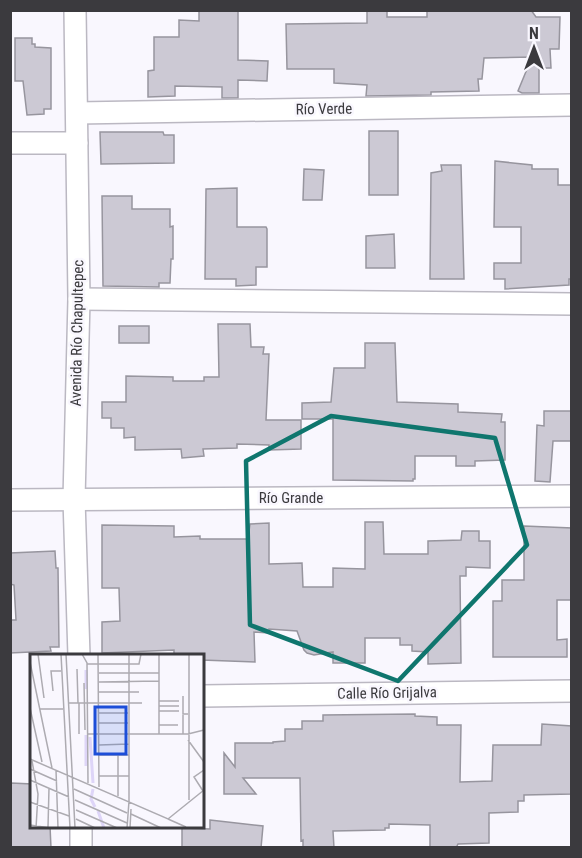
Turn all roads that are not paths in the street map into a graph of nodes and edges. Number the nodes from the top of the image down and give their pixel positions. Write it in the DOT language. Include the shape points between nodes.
graph roads {
  1 [pos="75,10"];
  2 [pos="572,105"];
  3 [pos="76,113"];
  4 [pos="10,143"];
  5 [pos="77,143"];
  6 [pos="79,299"];
  7 [pos="572,304"];
  8 [pos="572,496"];
  9 [pos="74,499"];
  10 [pos="10,500"];
  11 [pos="79,654"];
  12 [pos="572,691"];
  13 [pos="204,696"];
  14 [pos="81,828"];
  15 [pos="81,848"];
  1 -- 3 [label="street, Avenida Río Chapultepec"];
  2 -- 3 [label="street, Río Verde"];
  3 -- 5 [label="street, Avenida Río Chapultepec"];
  4 -- 5 [label="street"];
  5 -- 6 [label="street, Avenida Río Chapultepec"];
  6 -- 7 [label="street"];
  6 -- 9 [label="street, Avenida Río Chapultepec"];
  8 -- 9 [label="street, Río Grande"];
  9 -- 10 [label="street, Río Grande"];
  9 -- 11 [label="street, Avenida Río Chapultepec"];
  12 -- 13 [label="street, Calle Río Grijalva"];
  14 -- 15 [label="street"];
}
